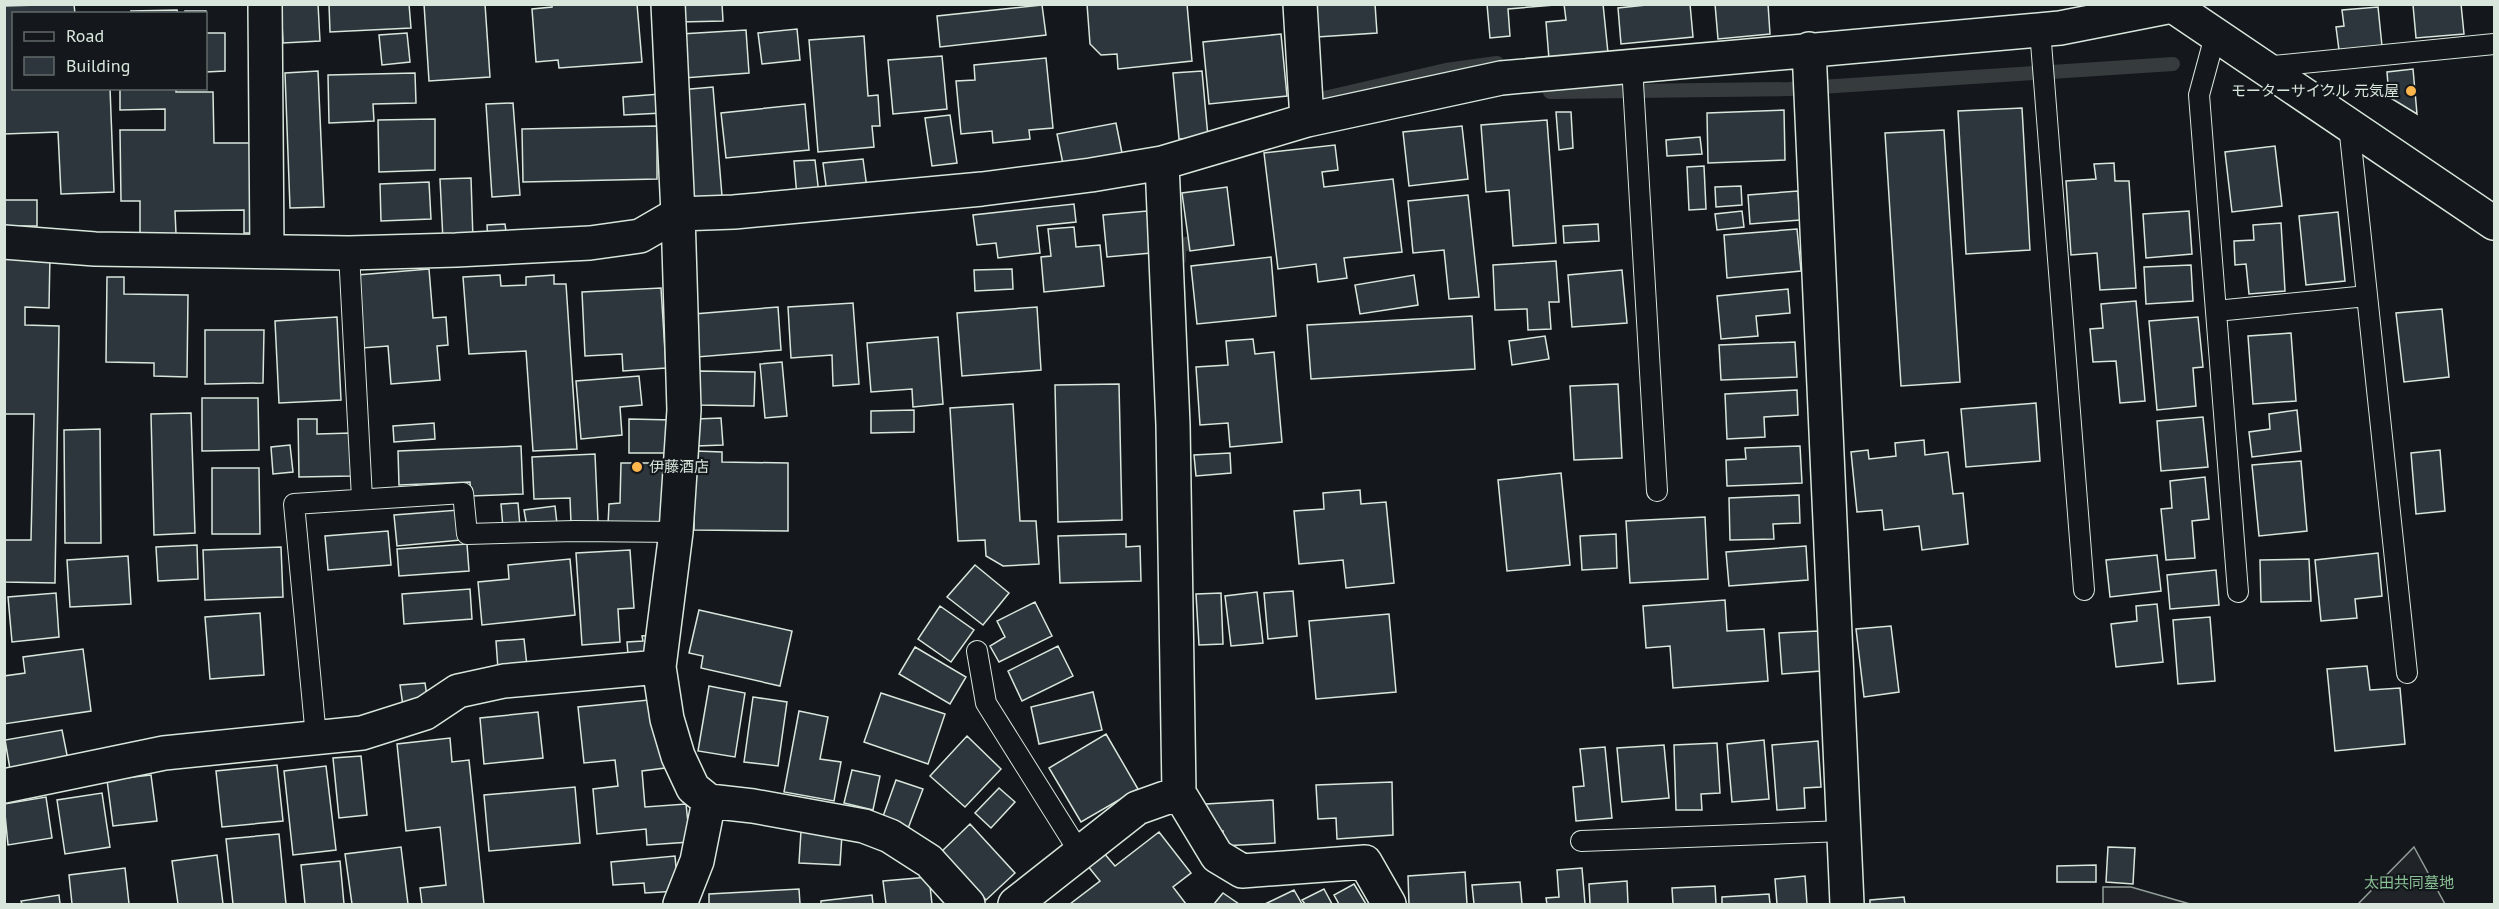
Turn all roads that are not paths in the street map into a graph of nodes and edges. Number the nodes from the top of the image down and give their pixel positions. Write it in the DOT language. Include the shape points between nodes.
graph roads {
  1 [pos="265,4"];
  2 [pos="668,4"];
  3 [pos="1300,4"];
  4 [pos="2176,5"];
  5 [pos="2215,36"];
  6 [pos="2041,42"];
  7 [pos="2494,44"];
  8 [pos="1809,60"];
  9 [pos="2262,67"];
  10 [pos="1634,83"];
  11 [pos="1307,120"];
  12 [pos="2349,125"];
  13 [pos="1162,163"];
  14 [pos="678,214"];
  15 [pos="2494,223"];
  16 [pos="4,242"];
  17 [pos="267,250"];
  18 [pos="349,253"];
  19 [pos="2367,296"];
  20 [pos="2216,311"];
  21 [pos="1657,491"];
  22 [pos="362,498"];
  23 [pos="676,532"];
  24 [pos="2084,590"];
  25 [pos="2238,592"];
  26 [pos="977,651"];
  27 [pos="659,667"];
  28 [pos="2407,673"];
  29 [pos="316,737"];
  30 [pos="4,786"];
  31 [pos="1179,793"];
  32 [pos="709,801"];
  33 [pos="1844,831"];
  34 [pos="1581,841"];
  35 [pos="1080,853"];
  36 [pos="680,904"];
  37 [pos="968,904"];
  38 [pos="1015,904"];
  39 [pos="1389,904"];
  40 [pos="1847,904"];
  1 -- 17 [label="street"];
  2 -- 14 [label="street"];
  3 -- 11 [label="street"];
  4 -- 5 [label="street"];
  4 -- 6 [label="street" via="2060,28"];
  5 -- 9 [label="street"];
  5 -- 20 [label="lane" via="2199,95"];
  6 -- 8 [label="street"];
  6 -- 24 [label="lane"];
  7 -- 9 [label="lane"];
  8 -- 10 [label="street"];
  8 -- 33 [label="street"];
  9 -- 12 [label="street"];
  10 -- 11 [label="street" via="1501,78"];
  10 -- 21 [label="lane"];
  11 -- 13 [label="street"];
  12 -- 15 [label="street"];
  12 -- 19 [label="lane"];
  13 -- 14 [label="street" via="982,189"];
  13 -- 31 [label="street" via="1173,425"];
  14 -- 18 [label="street" via="640,236 590,243"];
  14 -- 23 [label="street" via="684,410"];
  16 -- 17 [label="street" via="95,249"];
  17 -- 18 [label="street"];
  18 -- 22 [label="lane"];
  19 -- 20 [label="lane"];
  19 -- 28 [label="lane"];
  20 -- 25 [label="lane"];
  22 -- 23 [label="lane" via="463,493 467,534"];
  22 -- 29 [label="lane" via="294,504"];
  23 -- 27 [label="street"];
  26 -- 35 [label="lane" via="986,703"];
  27 -- 29 [label="street" via="504,681 458,691 425,713 362,733"];
  27 -- 32 [label="street" via="667,719 678,756 693,788"];
  29 -- 30 [label="street" via="164,753"];
  31 -- 35 [label="street" via="1137,808"];
  31 -- 39 [label="street" via="1217,856 1242,871 1365,862"];
  32 -- 36 [label="street" via="697,861"];
  32 -- 37 [label="street" via="864,826 890,836 929,861"];
  33 -- 34 [label="lane"];
  33 -- 40 [label="street"];
  35 -- 38 [label="street"];
}
